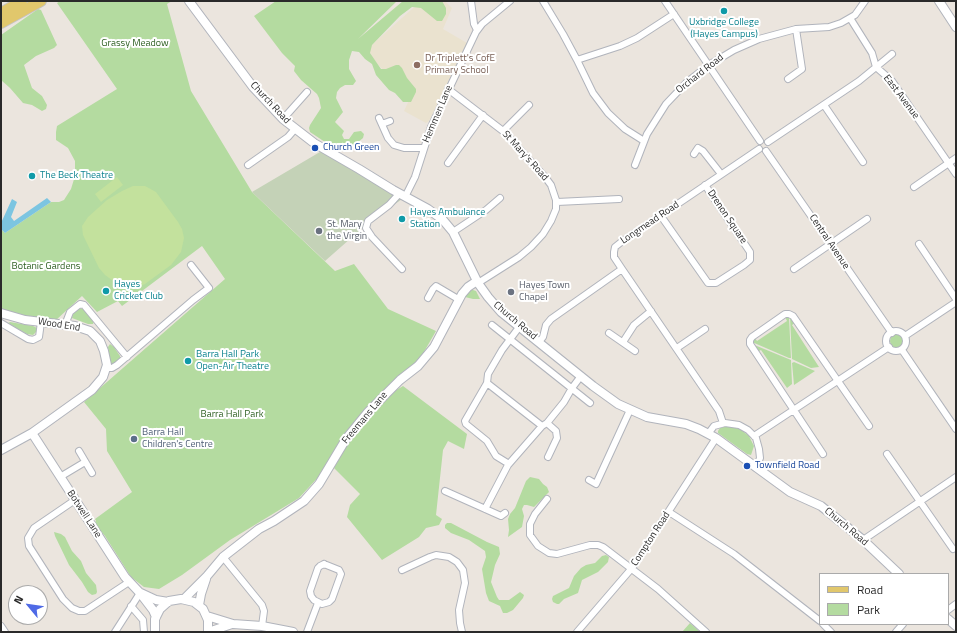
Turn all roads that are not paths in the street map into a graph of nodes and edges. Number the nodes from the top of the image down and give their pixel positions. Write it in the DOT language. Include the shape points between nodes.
graph roads {
  1 [pos="22,1"];
  2 [pos="471,1"];
  3 [pos="510,1"];
  4 [pos="543,1"];
  5 [pos="665,1"];
  6 [pos="865,1"];
  7 [pos="939,1"];
  8 [pos="192,2"];
  9 [pos="34,3"];
  10 [pos="1,14"];
  11 [pos="674,14"];
  12 [pos="850,18"];
  13 [pos="1,23"];
  14 [pos="956,27"];
  15 [pos="796,29"];
  16 [pos="477,30"];
  17 [pos="892,54"];
  18 [pos="577,60"];
  19 [pos="709,65"];
  20 [pos="876,67"];
  21 [pos="788,79"];
  22 [pos="448,89"];
  23 [pos="308,92"];
  24 [pos="529,105"];
  25 [pos="824,105"];
  26 [pos="483,115"];
  27 [pos="379,118"];
  28 [pos="283,119"];
  29 [pos="390,121"];
  30 [pos="382,124"];
  31 [pos="295,129"];
  32 [pos="503,132"];
  33 [pos="644,141"];
  34 [pos="760,141"];
  35 [pos="768,142"];
  36 [pos="424,148"];
  37 [pos="759,149"];
  38 [pos="766,151"];
  39 [pos="694,154"];
  40 [pos="956,158"];
  41 [pos="863,162"];
  42 [pos="448,163"];
  43 [pos="948,163"];
  44 [pos="248,165"];
  45 [pos="635,165"];
  46 [pos="721,174"];
  47 [pos="956,174"];
  48 [pos="705,185"];
  49 [pos="914,187"];
  50 [pos="402,195"];
  51 [pos="500,198"];
  52 [pos="618,199"];
  53 [pos="557,202"];
  54 [pos="661,216"];
  55 [pos="867,219"];
  56 [pos="453,232"];
  57 [pos="830,244"];
  58 [pos="919,244"];
  59 [pos="191,265"];
  60 [pos="402,269"];
  61 [pos="622,269"];
  62 [pos="794,269"];
  63 [pos="478,282"];
  64 [pos="428,298"];
  65 [pos="458,299"];
  66 [pos="956,300"];
  67 [pos="651,312"];
  68 [pos="1,313"];
  69 [pos="41,322"];
  70 [pos="1,323"];
  71 [pos="492,324"];
  72 [pos="66,325"];
  73 [pos="520,326"];
  74 [pos="705,329"];
  75 [pos="609,333"];
  76 [pos="892,333"];
  77 [pos="905,336"];
  78 [pos="510,339"];
  79 [pos="539,342"];
  80 [pos="623,342"];
  81 [pos="889,347"];
  82 [pos="677,348"];
  83 [pos="902,350"];
  84 [pos="635,351"];
  85 [pos="127,357"];
  86 [pos="107,368"];
  87 [pos="581,376"];
  88 [pos="838,381"];
  89 [pos="487,383"];
  90 [pos="572,388"];
  91 [pos="590,403"];
  92 [pos="630,410"];
  93 [pos="793,410"];
  94 [pos="723,423"];
  95 [pos="544,424"];
  96 [pos="869,426"];
  97 [pos="956,429"];
  98 [pos="32,433"];
  99 [pos="708,434"];
  100 [pos="754,436"];
  101 [pos="716,438"];
  102 [pos="1,450"];
  103 [pos="79,452"];
  104 [pos="823,454"];
  105 [pos="887,454"];
  106 [pos="548,457"];
  107 [pos="85,462"];
  108 [pos="509,464"];
  109 [pos="756,468"];
  110 [pos="92,474"];
  111 [pos="60,477"];
  112 [pos="956,477"];
  113 [pos="589,480"];
  114 [pos="445,491"];
  115 [pos="547,499"];
  116 [pos="75,500"];
  117 [pos="920,501"];
  118 [pos="485,509"];
  119 [pos="669,512"];
  120 [pos="505,513"];
  121 [pos="863,540"];
  122 [pos="953,549"];
  123 [pos="223,557"];
  124 [pos="632,568"];
  125 [pos="402,570"];
  126 [pos="898,573"];
  127 [pos="207,576"];
  128 [pos="129,582"];
  129 [pos="140,593"];
  130 [pos="184,599"];
  131 [pos="168,602"];
  132 [pos="318,603"];
  133 [pos="199,605"];
  134 [pos="132,606"];
  135 [pos="207,616"];
  136 [pos="156,617"];
  137 [pos="819,620"];
  138 [pos="233,624"];
  139 [pos="1,626"];
  140 [pos="262,626"];
  141 [pos="5,632"];
  142 [pos="115,632"];
  143 [pos="144,632"];
  144 [pos="155,632"];
  145 [pos="208,632"];
  146 [pos="293,632"];
  147 [pos="307,632"];
  148 [pos="462,632"];
  149 [pos="576,632"];
  150 [pos="706,632"];
  1 -- 10 [label="main road"];
  2 -- 16 [label="street"];
  3 -- 16 [label="street, Hemmen Lane"];
  4 -- 18 [label="street"];
  5 -- 11 [label="street"];
  6 -- 12 [label="street, Orchard Road" via="858,12"];
  7 -- 14 [label="street"];
  8 -- 28 [label="street, Church Road" via="253,87"];
  9 -- 13 [label="main road"];
  11 -- 18 [label="street" via="637,38"];
  11 -- 19 [label="street"];
  12 -- 15 [label="street, Orchard Road" via="829,27"];
  12 -- 20 [label="street, East Avenue" via="872,53"];
  15 -- 19 [label="street, Orchard Road" via="755,40"];
  15 -- 21 [label="street" via="802,69"];
  16 -- 22 [label="street, Hemmen Lane"];
  17 -- 20 [label="street"];
  18 -- 33 [label="street" via="593,93 608,113 625,129"];
  19 -- 33 [label="street, Orchard Road" via="670,99"];
  19 -- 34 [label="street"];
  20 -- 25 [label="street"];
  20 -- 43 [label="street, East Avenue" via="892,81"];
  22 -- 26 [label="street, St Mary's Road"];
  22 -- 36 [label="street, Hemmen Lane"];
  23 -- 28 [label="street"];
  24 -- 32 [label="street"];
  25 -- 35 [label="street"];
  25 -- 41 [label="street"];
  26 -- 32 [label="street, St Mary's Road"];
  26 -- 42 [label="street"];
  27 -- 30 [label="street"];
  28 -- 31 [label="street, Church Road"];
  29 -- 30 [label="street"];
  30 -- 36 [label="street" via="390,141 396,146"];
  31 -- 44 [label="street" via="288,137"];
  31 -- 50 [label="street, Church Road"];
  32 -- 53 [label="street, St Mary's Road" via="545,177"];
  33 -- 45 [label="street, Orchard Road"];
  34 -- 35 [label="street"];
  34 -- 37 [label="street"];
  35 -- 38 [label="street" via="769,147"];
  36 -- 50 [label="street, Hemmen Lane" via="413,181"];
  37 -- 38 [label="street"];
  37 -- 46 [label="street, Longmead Road"];
  38 -- 57 [label="street, Central Avenue"];
  39 -- 46 [label="street" via="698,148 703,151"];
  40 -- 43 [label="street"];
  43 -- 47 [label="street, East Avenue"];
  43 -- 49 [label="street"];
  46 -- 48 [label="street, Longmead Road"];
  48 -- 54 [label="street, Longmead Road"];
  48 -- 54 [label="street, Drenon Square" via="750,252 750,260 744,265 716,283 708,283"];
  50 -- 56 [label="street, Church Road" via="433,212"];
  50 -- 60 [label="street" via="366,224 372,236"];
  51 -- 56 [label="street"];
  52 -- 53 [label="street"];
  53 -- 63 [label="street" via="551,221 531,247 515,260"];
  54 -- 61 [label="street, Longmead Road" via="615,247 614,254"];
  55 -- 57 [label="street"];
  56 -- 63 [label="street, Church Road"];
  57 -- 62 [label="street"];
  57 -- 76 [label="street, Central Avenue"];
  58 -- 66 [label="street"];
  59 -- 85 [label="street" via="209,288"];
  61 -- 67 [label="street, Longmead Road"];
  61 -- 79 [label="street" via="551,318"];
  63 -- 65 [label="street, Freemans Lane" via="465,290"];
  63 -- 73 [label="street, Church Road" via="495,306"];
  64 -- 65 [label="street" via="436,286"];
  65 -- 123 [label="street, Freemans Lane" via="434,347 418,366 368,412 346,439 319,484 304,501"];
  66 -- 77 [label="street"];
  67 -- 80 [label="street" via="634,325"];
  67 -- 82 [label="street, Longmead Road"];
  68 -- 69 [label="street, Wood End"];
  69 -- 70 [label="street" via="39,337 33,340"];
  69 -- 72 [label="street, Wood End"];
  71 -- 78 [label="street"];
  72 -- 85 [label="street" via="70,312 80,304 84,305"];
  72 -- 86 [label="street, Wood End" via="85,329 98,338 104,351"];
  73 -- 78 [label="street"];
  73 -- 79 [label="street, Church Road"];
  74 -- 82 [label="street"];
  75 -- 80 [label="street"];
  76 -- 77 [label="street" via="900,332"];
  76 -- 81 [label="street" via="887,339"];
  77 -- 83 [label="street" via="906,343"];
  78 -- 89 [label="street" via="488,374"];
  78 -- 90 [label="street"];
  79 -- 87 [label="street, Church Road"];
  80 -- 84 [label="street"];
  81 -- 83 [label="street" via="895,351"];
  81 -- 88 [label="street"];
  82 -- 94 [label="street, Longmead Road" via="719,411"];
  83 -- 97 [label="street"];
  85 -- 86 [label="street" via="116,366"];
  86 -- 98 [label="street" via="96,386"];
  87 -- 90 [label="street"];
  87 -- 92 [label="street, Church Road" via="609,398"];
  88 -- 93 [label="street"];
  88 -- 93 [label="street" via="793,316 785,314 752,336 749,342"];
  88 -- 96 [label="street"];
  89 -- 95 [label="street"];
  89 -- 108 [label="street" via="465,421 487,441 496,456"];
  90 -- 91 [label="street"];
  90 -- 95 [label="street" via="564,402"];
  92 -- 99 [label="street, Church Road" via="652,418 686,424"];
  92 -- 113 [label="street" via="596,484"];
  93 -- 100 [label="street"];
  93 -- 104 [label="street"];
  94 -- 99 [label="street" via="714,426"];
  94 -- 100 [label="street" via="738,425"];
  95 -- 106 [label="street" via="556,431 557,438"];
  95 -- 108 [label="street"];
  98 -- 102 [label="street"];
  98 -- 111 [label="street, Botwell Lane"];
  99 -- 101 [label="street, Church Road"];
  100 -- 109 [label="street" via="760,456"];
  101 -- 109 [label="street, Church Road"];
  101 -- 119 [label="street, Compton Road"];
  103 -- 107 [label="street"];
  105 -- 117 [label="street"];
  107 -- 110 [label="street"];
  107 -- 111 [label="street"];
  108 -- 118 [label="street"];
  109 -- 121 [label="street, Church Road" via="793,493 825,508"];
  111 -- 116 [label="street, Botwell Lane"];
  112 -- 117 [label="street"];
  114 -- 118 [label="street"];
  115 -- 124 [label="street" via="530,524 530,535 538,546 549,553 557,554 588,545 598,545"];
  116 -- 128 [label="street, Botwell Lane"];
  116 -- 128 [label="street" via="34,528 28,538 29,546 63,599 72,608 85,611"];
  117 -- 121 [label="street"];
  117 -- 122 [label="street"];
  118 -- 120 [label="street" via="501,516"];
  119 -- 124 [label="street, Compton Road"];
  119 -- 137 [label="street" via="734,554"];
  121 -- 126 [label="street, Church Road"];
  123 -- 127 [label="street, Freemans Lane"];
  123 -- 140 [label="street" via="262,605"];
  124 -- 149 [label="street, Compton Road"];
  124 -- 150 [label="street"];
  125 -- 148 [label="street" via="436,555 449,557 457,562 463,570 465,583 459,610"];
  127 -- 130 [label="street, Freemans Lane"];
  127 -- 133 [label="street, Freemans Lane"];
  128 -- 129 [label="street, Botwell Lane"];
  129 -- 131 [label="street, Botwell Lane"];
  129 -- 134 [label="street"];
  129 -- 136 [label="street, Botwell Lane"];
  130 -- 131 [label="street"];
  130 -- 133 [label="street"];
  131 -- 136 [label="street"];
  132 -- 132 [label="street" via="311,598 310,589 318,568 324,564 339,570 341,575 332,598 327,603"];
  132 -- 147 [label="street"];
  133 -- 135 [label="street"];
  134 -- 142 [label="street"];
  134 -- 143 [label="street" via="143,620"];
  135 -- 138 [label="street"];
  135 -- 145 [label="street"];
  136 -- 144 [label="street"];
  138 -- 140 [label="street"];
  138 -- 145 [label="street"];
  139 -- 141 [label="street"];
  140 -- 146 [label="street"];
}
